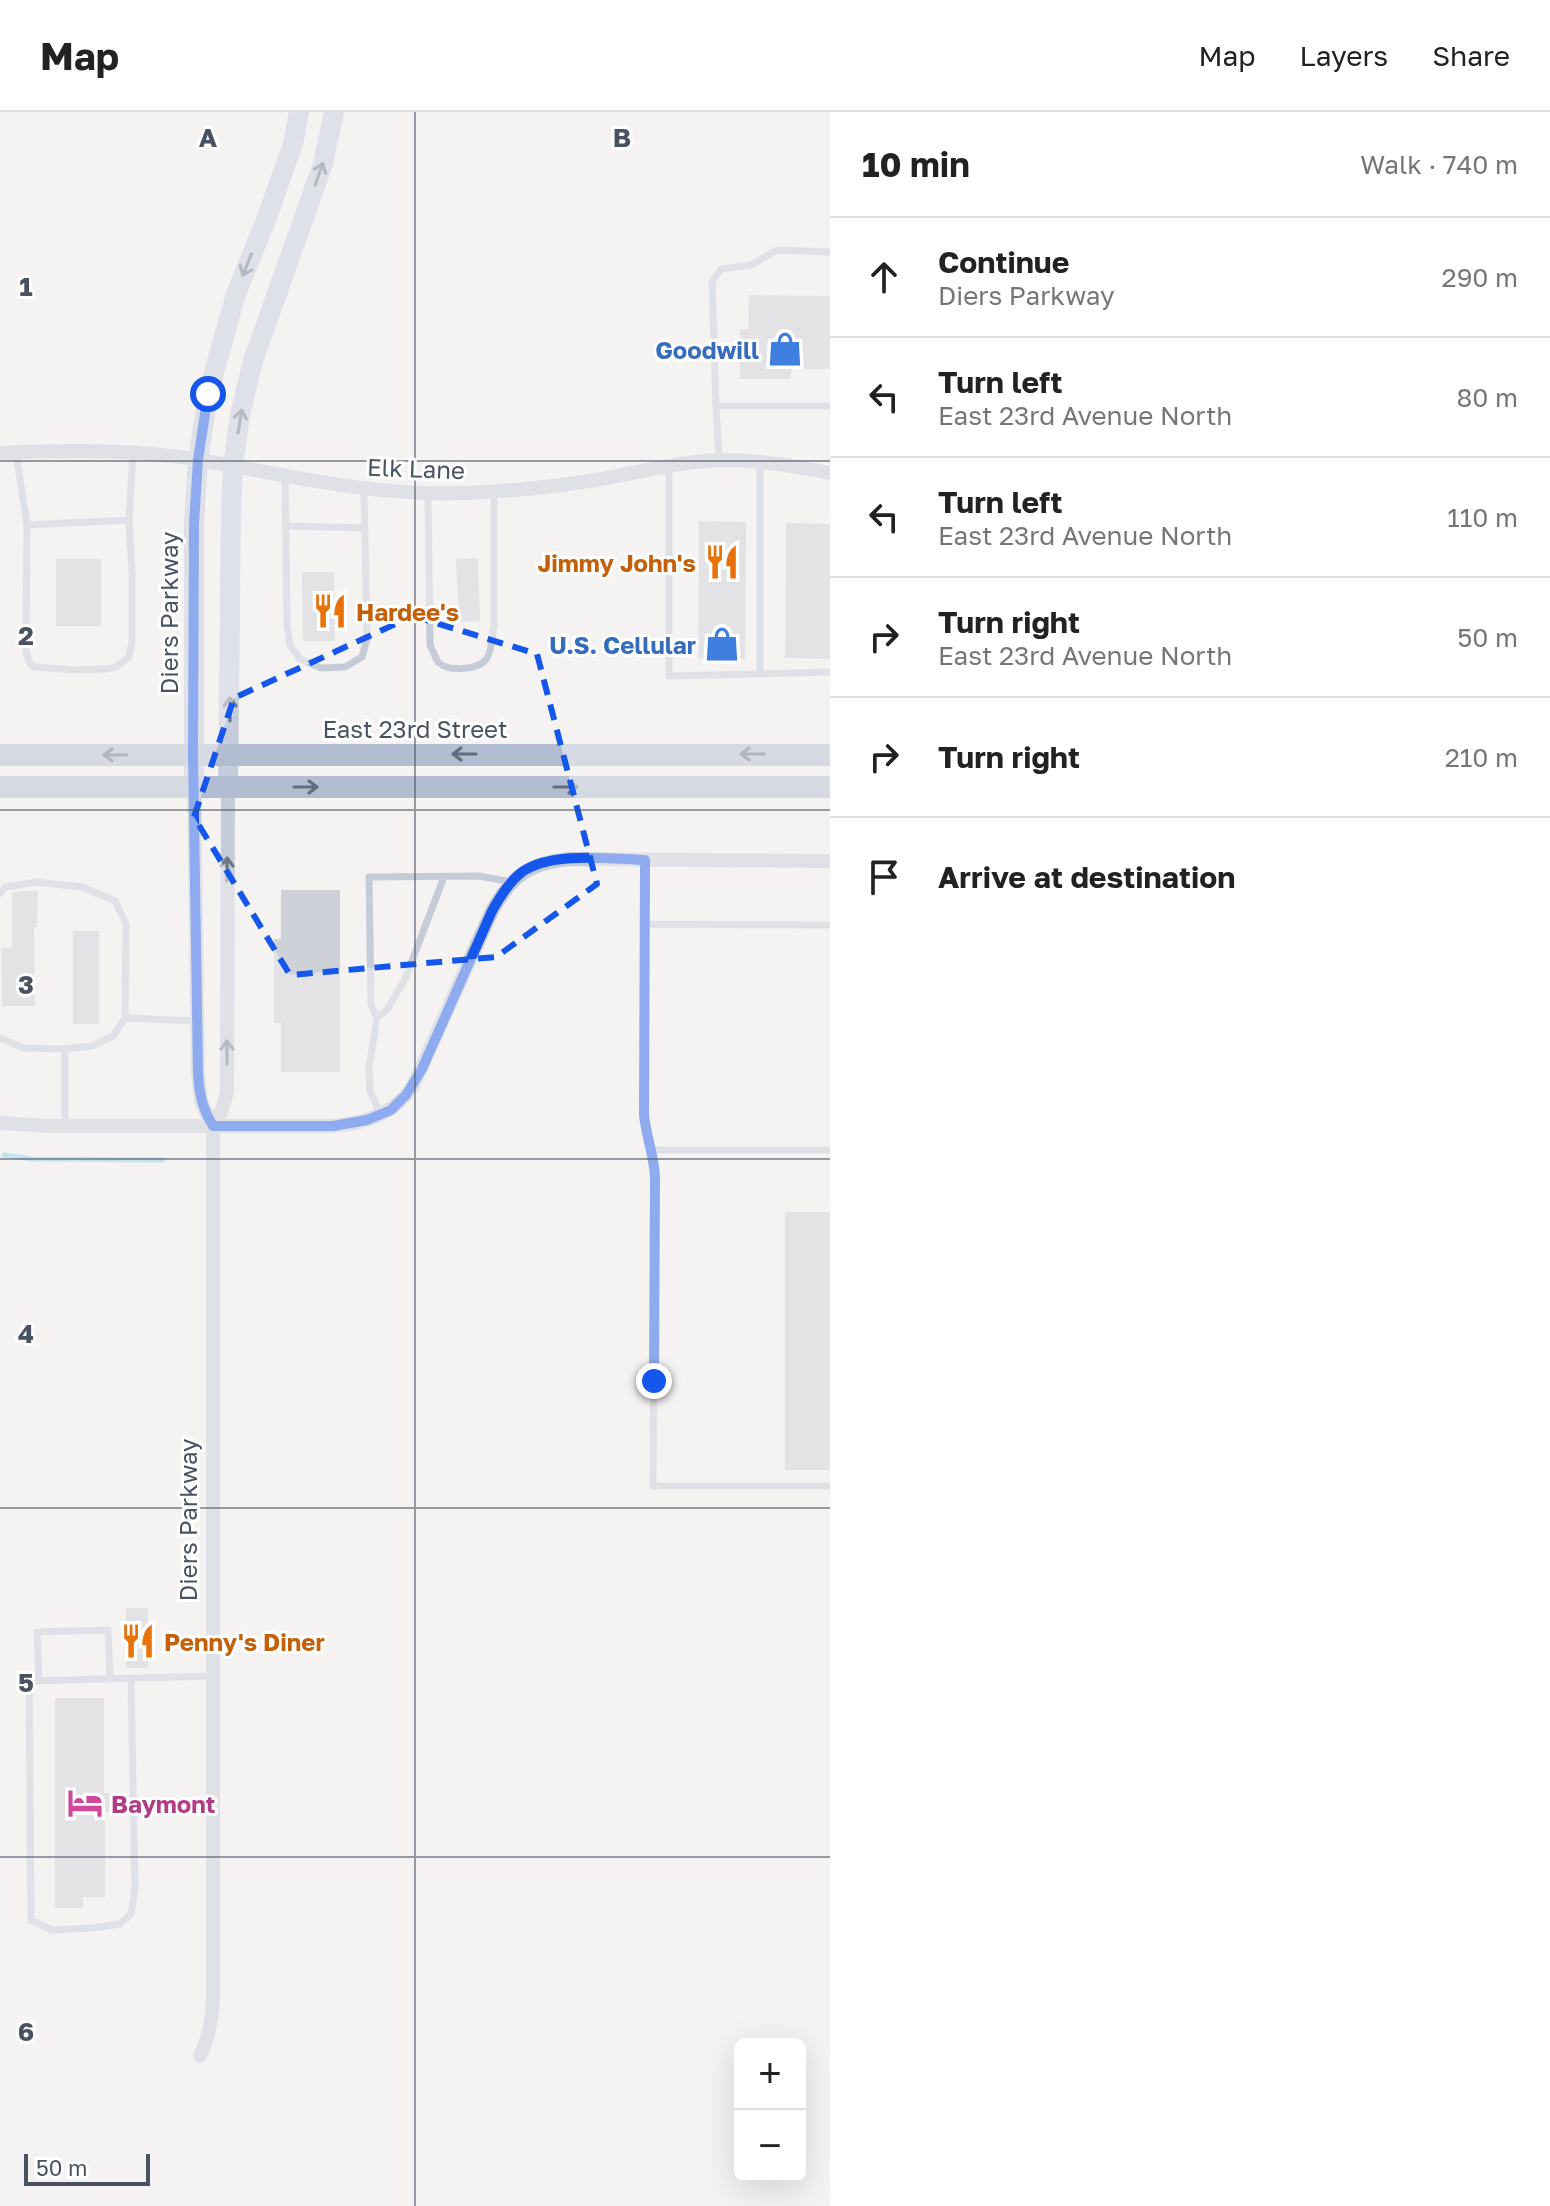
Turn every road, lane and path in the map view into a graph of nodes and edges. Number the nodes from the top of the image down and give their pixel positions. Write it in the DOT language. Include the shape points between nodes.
graph roads {
  1 [pos="299,112"];
  2 [pos="334,112"];
  3 [pos="830,252"];
  4 [pos="716,406"];
  5 [pos="830,406"];
  6 [pos="0,453"];
  7 [pos="16,453"];
  8 [pos="133,454"];
  9 [pos="198,460"];
  10 [pos="719,460"];
  11 [pos="760,462"];
  12 [pos="233,467"];
  13 [pos="669,467"];
  14 [pos="830,473"];
  15 [pos="285,477"];
  16 [pos="364,489"];
  17 [pos="494,491"];
  18 [pos="428,493"];
  19 [pos="129,520"];
  20 [pos="27,525"];
  21 [pos="286,526"];
  22 [pos="365,528"];
  23 [pos="830,672"];
  24 [pos="760,674"];
  25 [pos="193,754"];
  26 [pos="229,754"];
  27 [pos="0,755"];
  28 [pos="830,755"];
  29 [pos="0,787"];
  30 [pos="194,787"];
  31 [pos="228,787"];
  32 [pos="830,787"];
  33 [pos="645,860"];
  34 [pos="830,861"];
  35 [pos="444,877"];
  36 [pos="512,882"];
  37 [pos="0,893"];
  38 [pos="645,924"];
  39 [pos="830,925"];
  40 [pos="377,1017"];
  41 [pos="125,1018"];
  42 [pos="197,1021"];
  43 [pos="0,1038"];
  44 [pos="65,1049"];
  45 [pos="381,1116"];
  46 [pos="0,1123"];
  47 [pos="65,1126"];
  48 [pos="213,1126"];
  49 [pos="652,1150"];
  50 [pos="830,1150"];
  51 [pos="830,1486"];
  52 [pos="213,1676"];
  53 [pos="131,1679"];
  54 [pos="110,1680"];
  55 [pos="39,1681"];
  56 [pos="200,2056"];
  1 -- 9 [label="main road, Diers Parkway, one-way" via="293,144 219,349"];
  12 -- 2 [label="main road, Diers Parkway, one-way" via="253,361 323,164"];
  3 -- 4 [label="lane" via="777,250 751,265 721,269 712,282"];
  4 -- 5 [label="lane"];
  4 -- 10 [label="lane"];
  6 -- 7 [label="street, Elk Lane"];
  7 -- 8 [label="street, Elk Lane"];
  7 -- 20 [label="lane"];
  8 -- 9 [label="street, Elk Lane"];
  8 -- 19 [label="lane"];
  9 -- 12 [label="street, Elk Lane"];
  9 -- 25 [label="main road, Diers Parkway"];
  10 -- 11 [label="street, Elk Lane"];
  10 -- 13 [label="street, Elk Lane"];
  11 -- 14 [label="street, Elk Lane"];
  11 -- 24 [label="lane"];
  12 -- 15 [label="street, Elk Lane"];
  26 -- 12 [label="main road, Diers Parkway, one-way"];
  13 -- 17 [label="street, Elk Lane"];
  13 -- 24 [label="lane" via="669,676"];
  15 -- 16 [label="street, Elk Lane"];
  15 -- 21 [label="lane"];
  16 -- 18 [label="street, Elk Lane"];
  16 -- 22 [label="lane"];
  17 -- 18 [label="street, Elk Lane"];
  17 -- 18 [label="lane" via="494,626 487,659 464,668 445,667 430,645"];
  19 -- 20 [label="lane"];
  19 -- 20 [label="lane" via="129,657 116,667 93,670 34,667 29,662"];
  21 -- 22 [label="lane"];
  21 -- 22 [label="lane" via="290,645 300,659 321,668 345,667 362,657 367,639"];
  23 -- 24 [label="lane"];
  25 -- 26 [label="main road, East 23rd Street"];
  25 -- 27 [label="main road, East 23rd Street, one-way"];
  25 -- 30 [label="main road, Diers Parkway"];
  28 -- 26 [label="main road, East 23rd Street, one-way"];
  26 -- 31 [label="main road, Diers Parkway"];
  29 -- 30 [label="main road"];
  30 -- 31 [label="main road"];
  30 -- 42 [label="street, Diers Parkway"];
  31 -- 32 [label="main road, one-way"];
  48 -- 31 [label="street, Diers Parkway, one-way" via="227,1092"];
  33 -- 34 [label="street"];
  33 -- 36 [label="street" via="556,860 533,866"];
  33 -- 38 [label="lane"];
  35 -- 36 [label="lane"];
  35 -- 40 [label="lane" via="405,979"];
  35 -- 40 [label="lane" via="369,877 371,1005"];
  36 -- 45 [label="street" via="492,911 413,1086"];
  37 -- 41 [label="lane" via="5,887 36,882 82,887 115,901 126,923"];
  38 -- 39 [label="lane"];
  38 -- 49 [label="lane" via="644,1115"];
  40 -- 45 [label="lane" via="369,1068 370,1091"];
  41 -- 42 [label="lane"];
  41 -- 44 [label="lane" via="113,1036 92,1046"];
  42 -- 48 [label="street, Diers Parkway" via="199,1095"];
  43 -- 44 [label="lane" via="23,1048"];
  44 -- 47 [label="lane"];
  45 -- 48 [label="street" via="333,1126"];
  46 -- 47 [label="street"];
  47 -- 48 [label="street"];
  48 -- 52 [label="street, Diers Parkway"];
  49 -- 50 [label="lane"];
  49 -- 51 [label="lane" via="653,1486"];
  52 -- 53 [label="lane"];
  52 -- 56 [label="street, Diers Parkway" via="213,1999"];
  53 -- 54 [label="lane"];
  53 -- 55 [label="lane" via="131,1914 120,1924 52,1930 31,1920 29,1681"];
  54 -- 55 [label="lane"];
  54 -- 55 [label="lane" via="108,1630 37,1632"];
}
